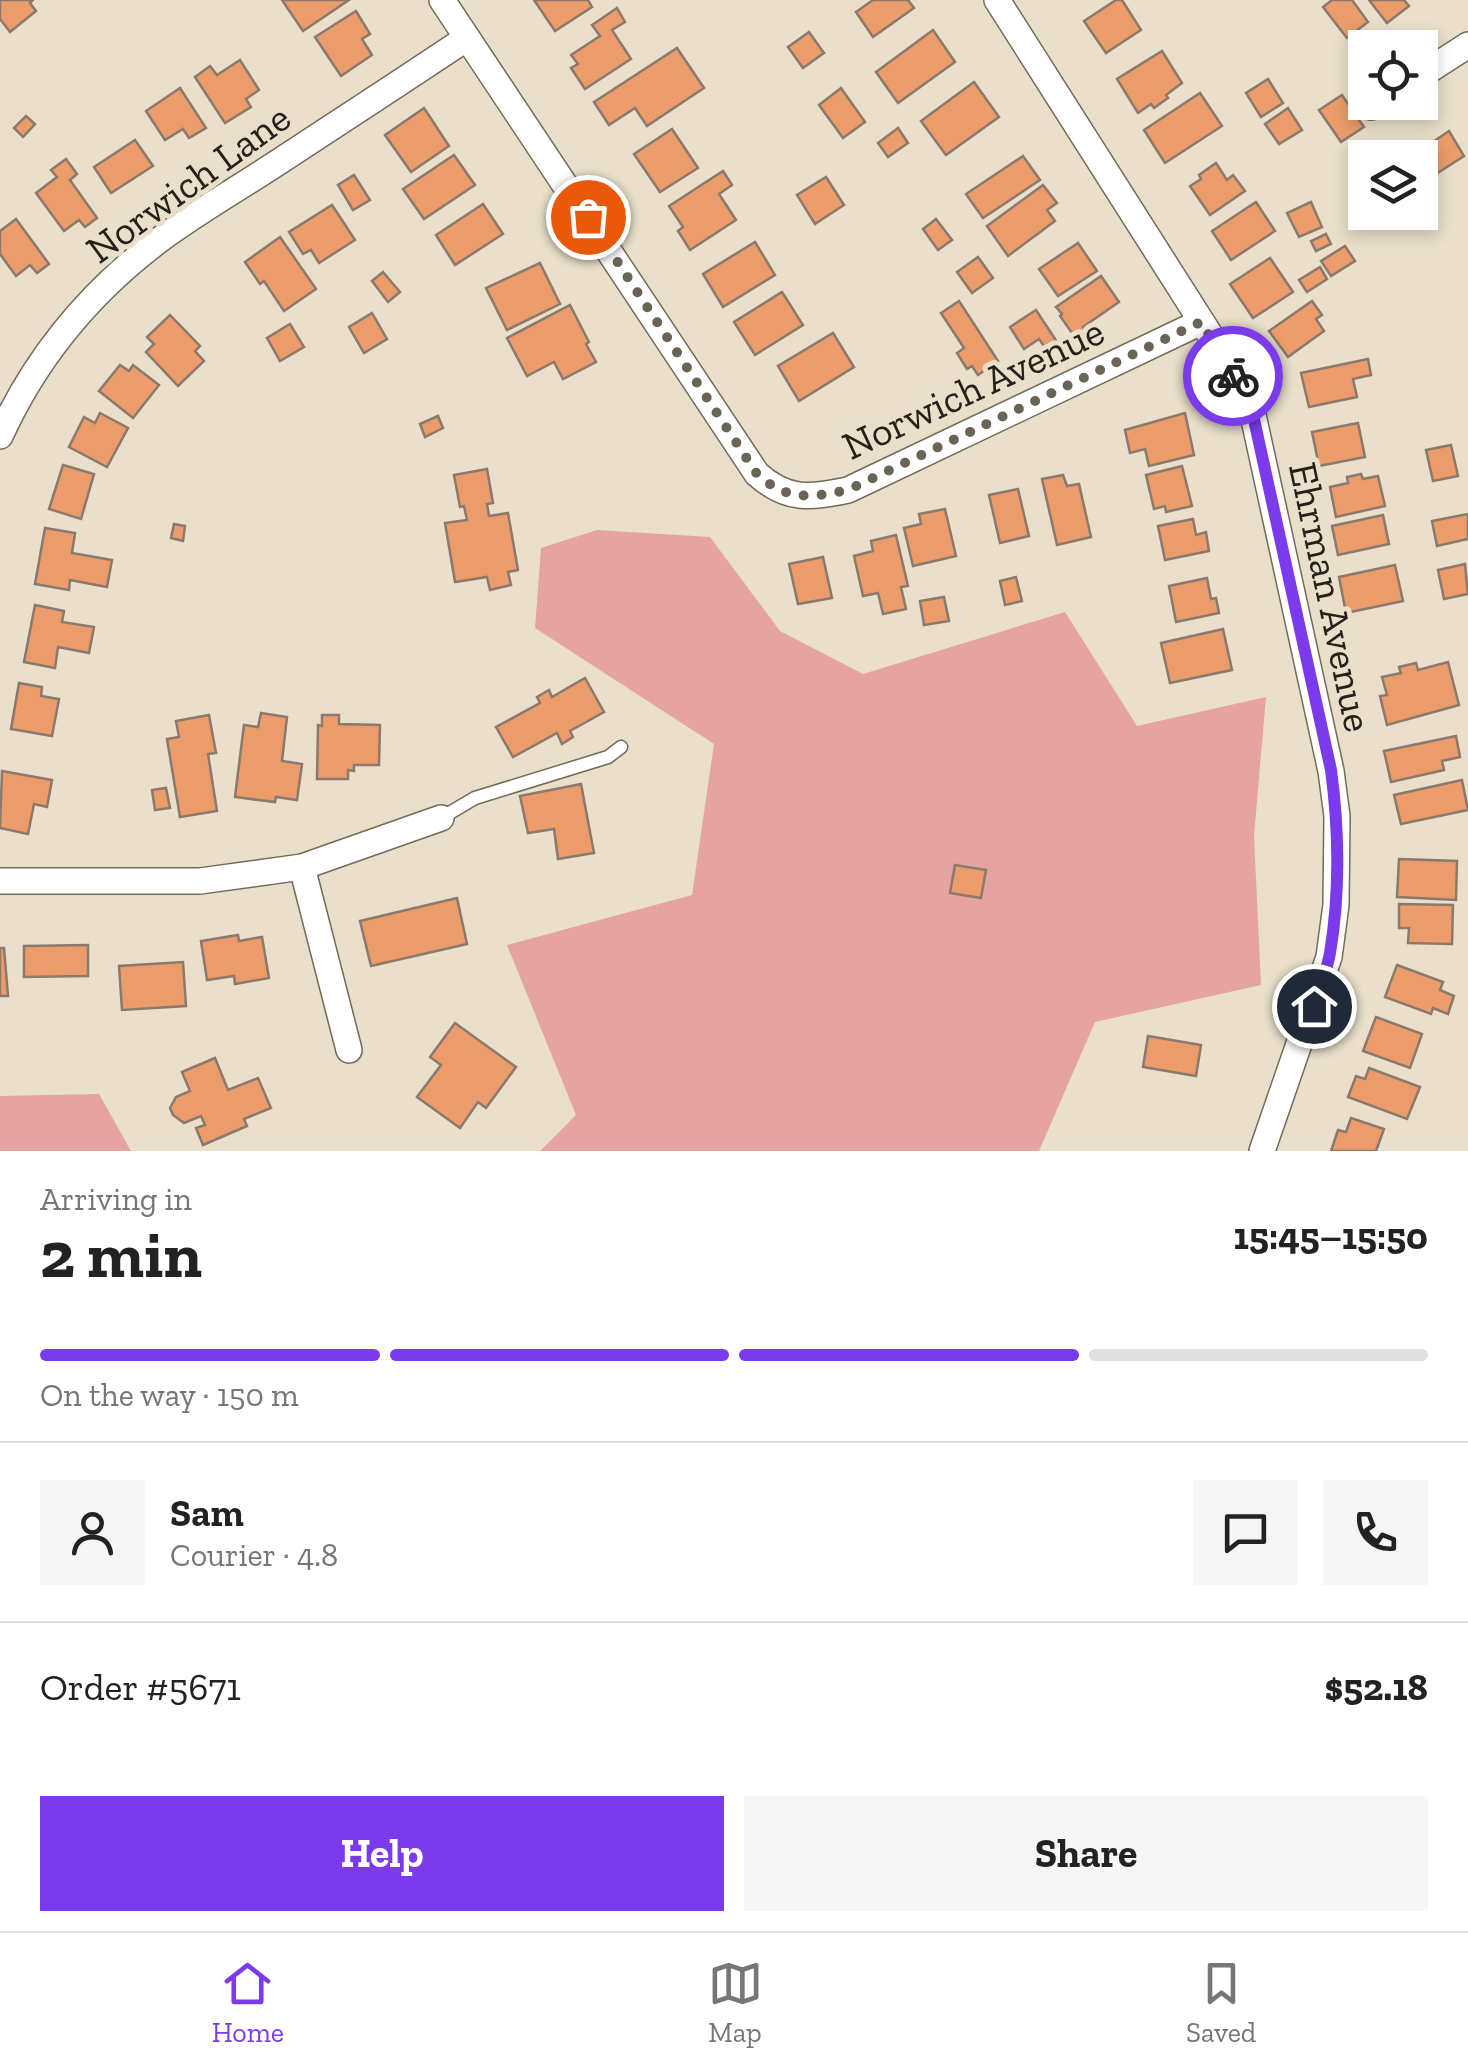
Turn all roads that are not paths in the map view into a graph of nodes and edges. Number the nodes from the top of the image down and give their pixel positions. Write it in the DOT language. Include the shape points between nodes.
graph roads {
  1 [pos="442,0"];
  2 [pos="997,0"];
  3 [pos="468,38"];
  4 [pos="1468,45"];
  5 [pos="1438,64"];
  6 [pos="1201,322"];
  7 [pos="0,436"];
  8 [pos="622,746"];
  9 [pos="441,818"];
  10 [pos="302,867"];
  11 [pos="0,881"];
  12 [pos="349,1050"];
  13 [pos="1262,1151"];
  1 -- 3 [label="street"];
  2 -- 6 [label="street, Ehrman Avenue"];
  3 -- 6 [label="street, Norwich Avenue" via="757,474 789,494 848,490"];
  3 -- 7 [label="street, Norwich Lane" via="162,238 110,281 41,360"];
  4 -- 5 [label="street"];
  6 -- 13 [label="street, Ehrman Avenue" via="1253,415 1337,816 1330,957"];
  8 -- 9 [label="lane" via="608,757 475,798"];
  9 -- 10 [label="street"];
  10 -- 11 [label="street" via="200,881"];
  10 -- 12 [label="street"];
}
